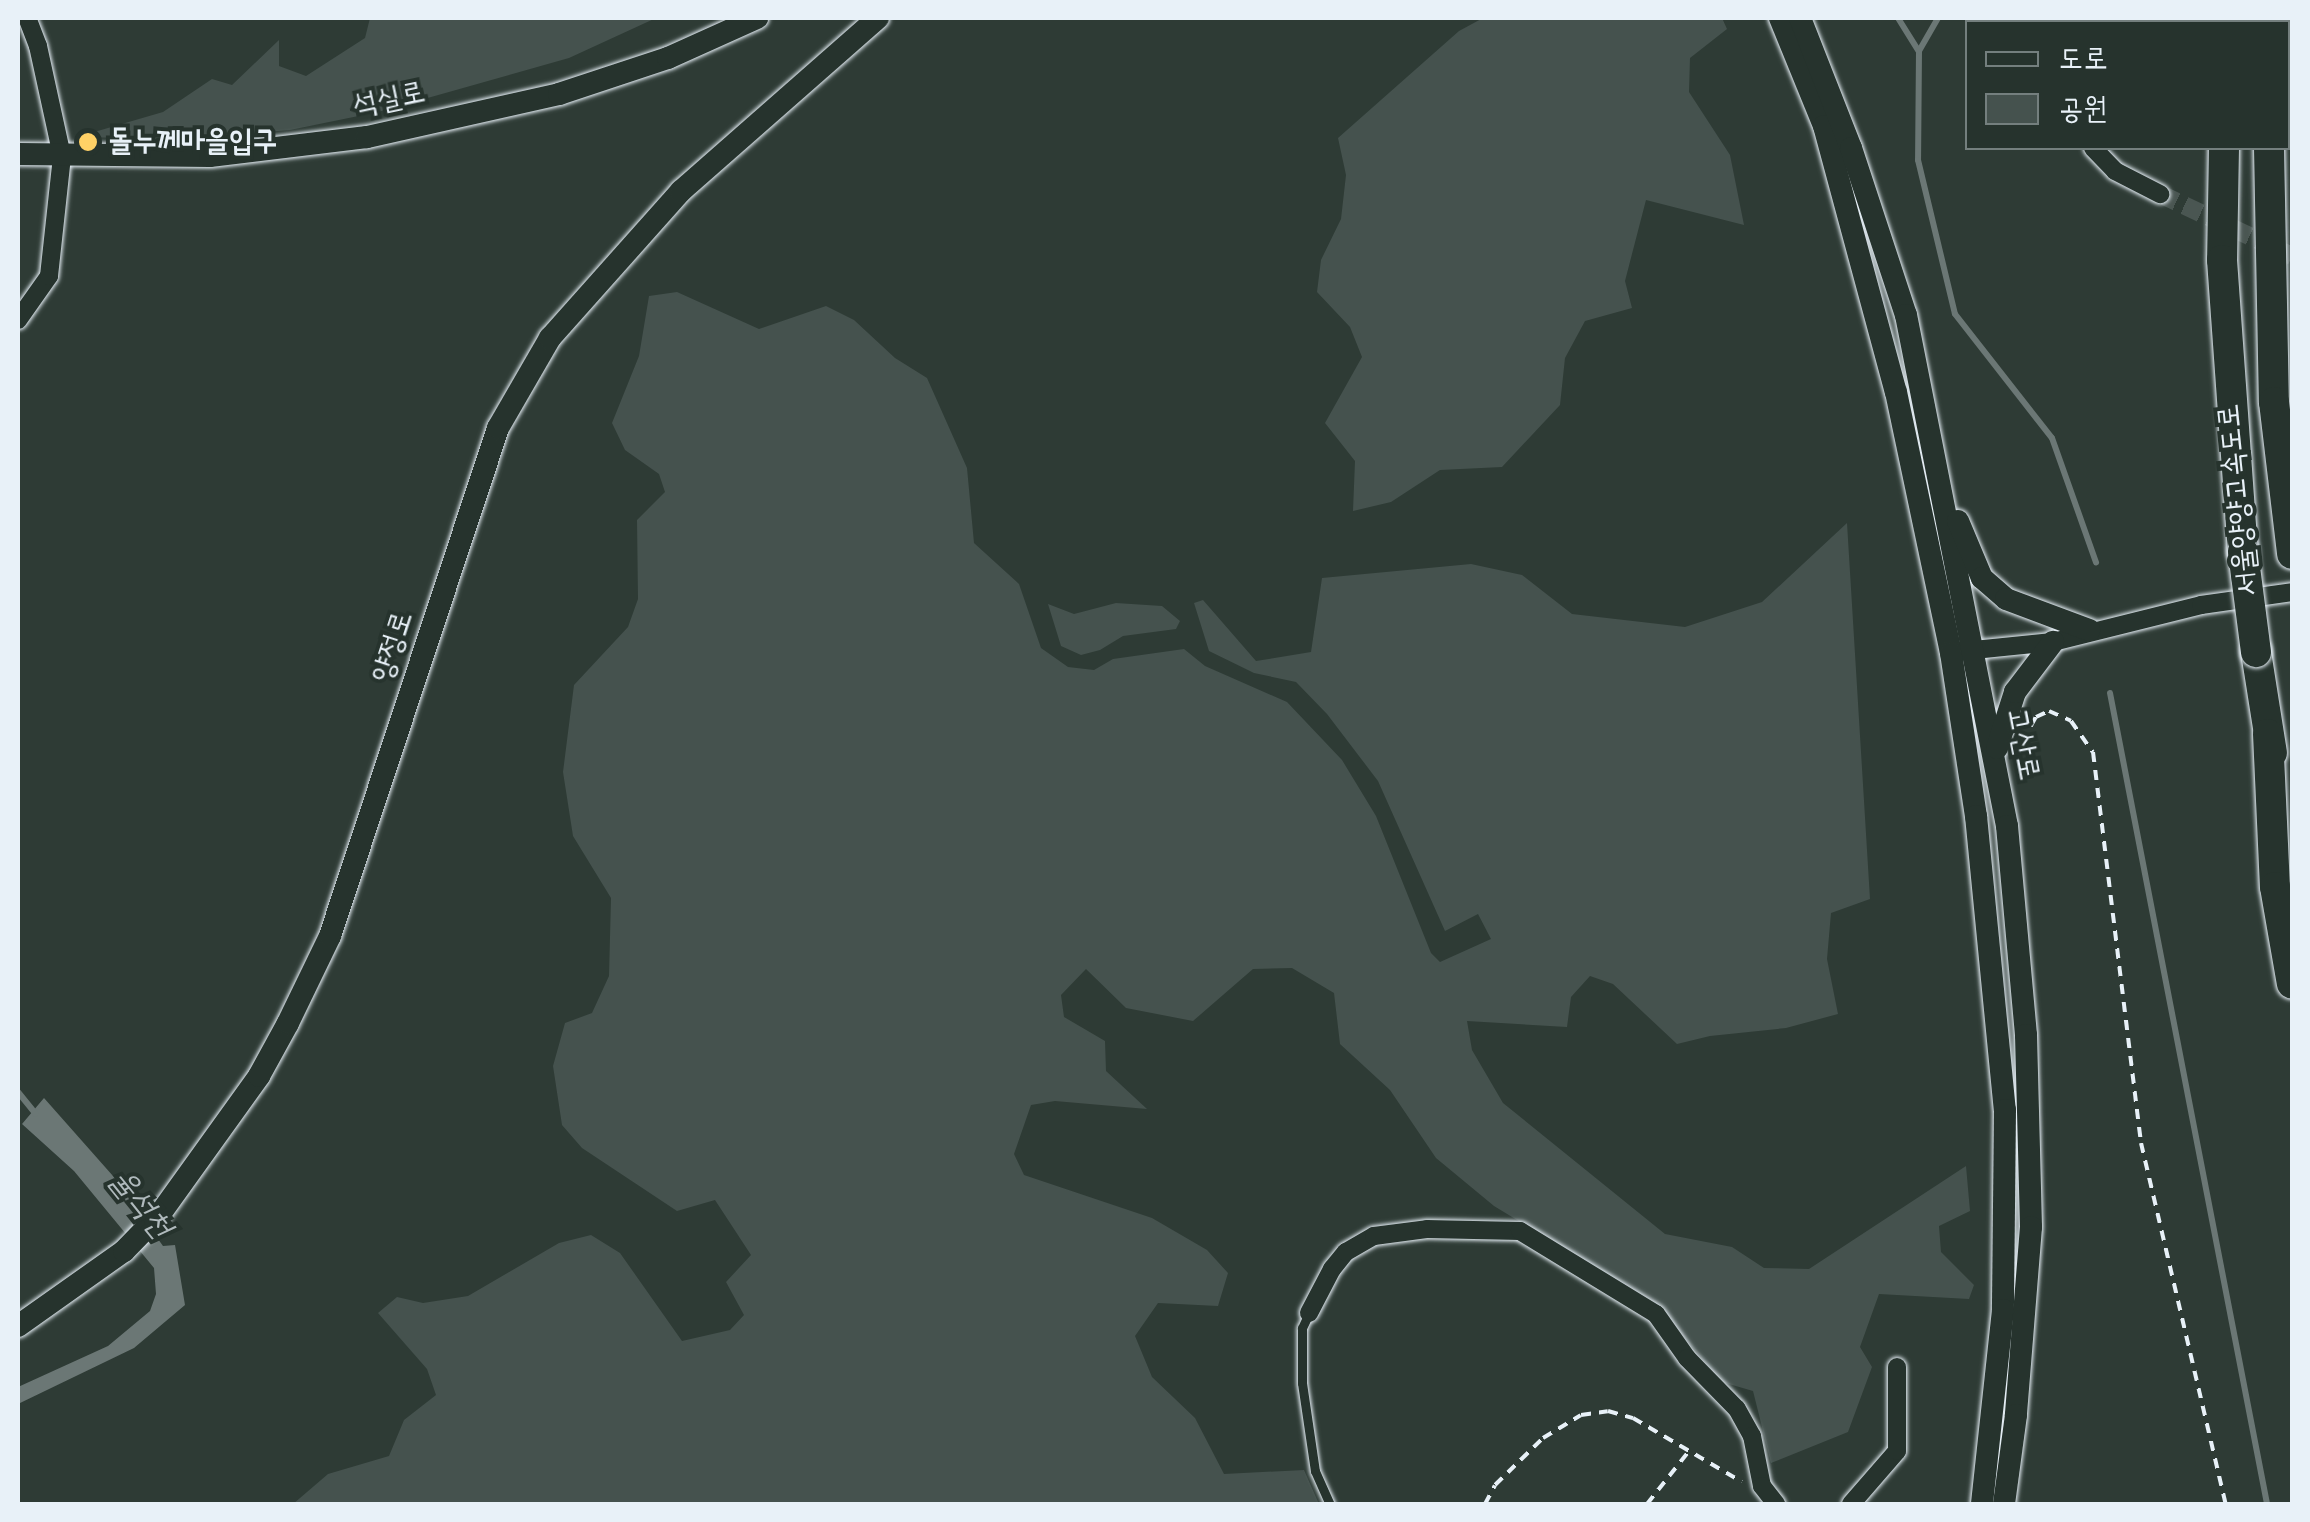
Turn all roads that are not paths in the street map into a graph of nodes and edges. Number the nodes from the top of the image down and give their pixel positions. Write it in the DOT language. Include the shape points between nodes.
graph roads {
  1 [pos="26,18"];
  2 [pos="757,18"];
  3 [pos="878,18"];
  4 [pos="1780,18"];
  5 [pos="1800,18"];
  6 [pos="2095,150"];
  7 [pos="2224,150"];
  8 [pos="2269,150"];
  9 [pos="18,154"];
  10 [pos="62,156"];
  11 [pos="2160,194"];
  12 [pos="18,320"];
  13 [pos="1939,475"];
  14 [pos="2292,549"];
  15 [pos="2292,592"];
  16 [pos="2089,630"];
  17 [pos="2052,642"];
  18 [pos="1962,652"];
  19 [pos="2268,734"];
  20 [pos="1996,754"];
  21 [pos="2292,848"];
  22 [pos="2292,984"];
  23 [pos="1310,1313"];
  24 [pos="18,1326"];
  25 [pos="1897,1367"];
  26 [pos="1330,1504"];
  27 [pos="1776,1504"];
  28 [pos="1851,1504"];
  29 [pos="1982,1504"];
  30 [pos="2004,1504"];
  1 -- 10 [label="street"];
  2 -- 10 [label="street, 석실로" via="668,58 558,94 367,137 210,156"];
  3 -- 24 [label="street, 양정로" via="681,191 550,338 498,428 330,936 259,1076 160,1214 124,1251"];
  4 -- 18 [label="street, 고산로" via="1824,126"];
  5 -- 13 [label="street, 고산로" via="1906,315"];
  6 -- 11 [label="street" via="2115,171"];
  7 -- 19 [label="highway, 서울양양고속도로, bridge" via="2222,260 2243,552"];
  8 -- 14 [label="highway, 서울양양고속도로" via="2274,402"];
  9 -- 10 [label="street, 석실로"];
  10 -- 12 [label="street" via="48,276"];
  13 -- 16 [label="street" via="1982,578 2006,599"];
  13 -- 18 [label="street, 고산로"];
  15 -- 16 [label="street"];
  16 -- 17 [label="street"];
  17 -- 18 [label="street"];
  17 -- 20 [label="street" via="2015,692"];
  18 -- 20 [label="street, 고산로"];
  18 -- 29 [label="street, 고산로" via="2005,1110 2002,1310"];
  19 -- 21 [label="highway, 서울양양고속도로"];
  19 -- 22 [label="highway" via="2275,887"];
  20 -- 30 [label="street, 고산로" via="2026,1035 2030,1227"];
  23 -- 26 [label="lane" via="1302,1328 1302,1383 1315,1471"];
  23 -- 27 [label="street" via="1332,1268 1374,1236 1427,1229 1520,1231 1656,1314 1687,1358 1738,1409 1752,1436 1762,1486"];
  25 -- 28 [label="street" via="1897,1451"];
}
